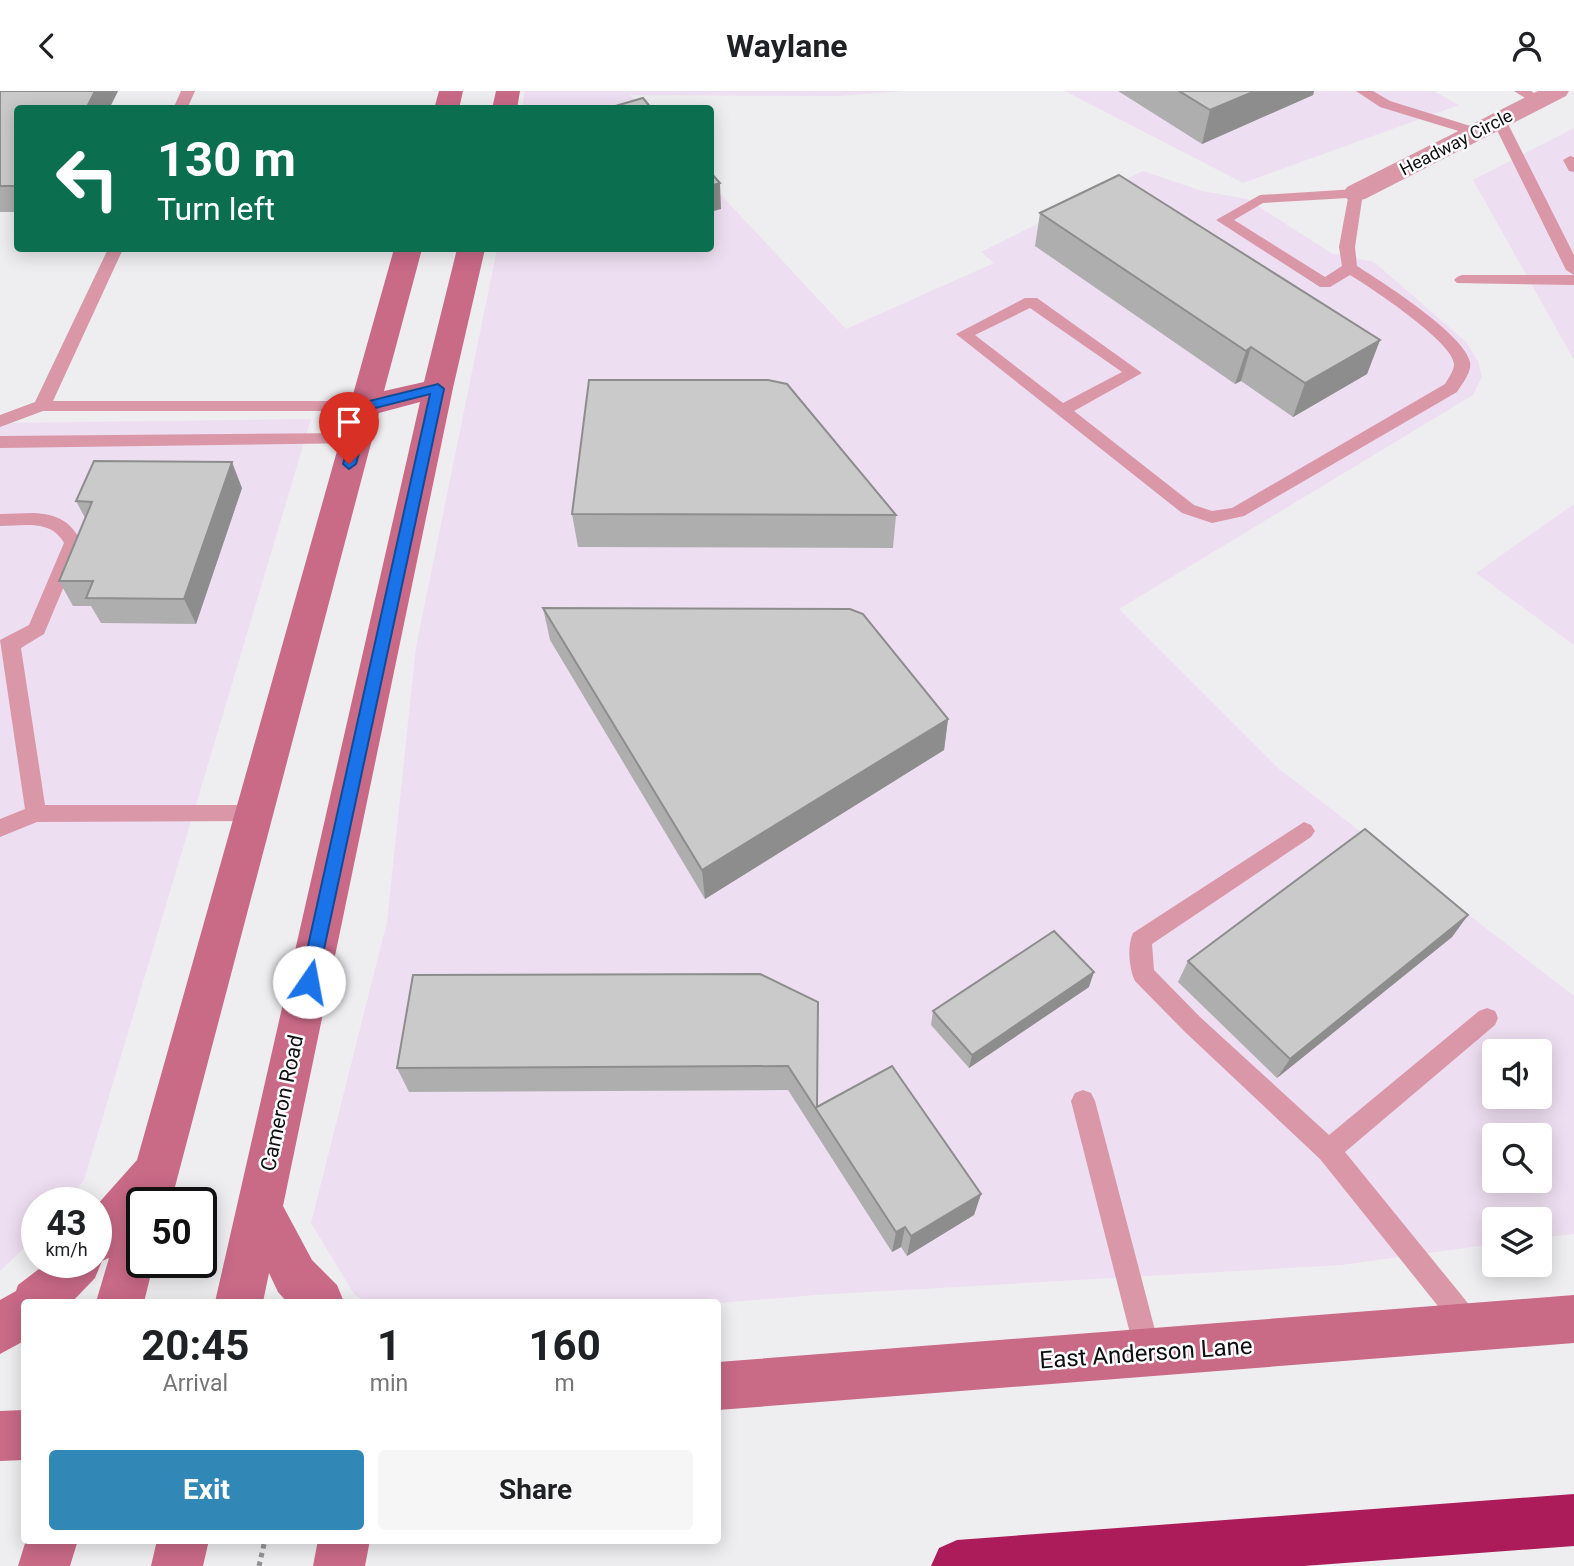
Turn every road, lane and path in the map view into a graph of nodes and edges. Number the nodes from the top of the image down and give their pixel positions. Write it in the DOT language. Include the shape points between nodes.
graph roads {
  1 [pos="1363,91"];
  2 [pos="1539,94"];
  3 [pos="1499,120"];
  4 [pos="1475,132"];
  5 [pos="1356,193"];
  6 [pos="1556,235"];
  7 [pos="1574,235"];
  8 [pos="114,252"];
  9 [pos="407,252"];
  10 [pos="470,252"];
  11 [pos="1350,268"];
  12 [pos="1574,271"];
  13 [pos="1462,280"];
  14 [pos="1574,280"];
  15 [pos="438,389"];
  16 [pos="42,406"];
  17 [pos="365,406"];
  18 [pos="1063,410"];
  19 [pos="0,421"];
  20 [pos="356,439"];
  21 [pos="0,442"];
  22 [pos="0,520"];
  23 [pos="5,646"];
  24 [pos="253,813"];
  25 [pos="36,814"];
  26 [pos="0,828"];
  27 [pos="1304,831"];
  28 [pos="1487,1018"];
  29 [pos="1083,1101"];
  30 [pos="1329,1151"];
  31 [pos="152,1187"];
  32 [pos="259,1207"];
  33 [pos="126,1212"];
  34 [pos="112,1226"];
  35 [pos="65,1278"];
  36 [pos="127,1278"];
  37 [pos="39,1299"];
  38 [pos="121,1299"];
  39 [pos="240,1299"];
  40 [pos="317,1299"];
  41 [pos="21,1313"];
  42 [pos="1574,1319"];
  43 [pos="1471,1327"];
  44 [pos="0,1330"];
  45 [pos="1148,1353"];
  46 [pos="721,1386"];
  47 [pos="21,1435"];
  48 [pos="0,1436"];
  49 [pos="1574,1520"];
  50 [pos="51,1544"];
  51 [pos="182,1544"];
  52 [pos="264,1544"];
  53 [pos="343,1544"];
  54 [pos="44,1566"];
  55 [pos="177,1566"];
  56 [pos="259,1566"];
  57 [pos="339,1566"];
  58 [pos="957,1566"];
  1 -- 4 [label="lane" via="1385,104"];
  2 -- 3 [label="street, Headway Circle"];
  3 -- 4 [label="street, Headway Circle"];
  3 -- 6 [label="lane"];
  4 -- 5 [label="street, Headway Circle"];
  5 -- 11 [label="lane" via="1348,247"];
  5 -- 11 [label="lane" via="1260,199 1223,220 1325,283"];
  6 -- 7 [label="lane"];
  6 -- 12 [label="lane"];
  8 -- 16 [label="lane"];
  9 -- 17 [label="main road"];
  10 -- 15 [label="main road, Cameron Road"];
  11 -- 18 [label="lane" via="1382,287 1445,339 1460,354 1458,376 1451,388 1238,512 1216,519 1200,516"];
  13 -- 14 [label="lane"];
  15 -- 17 [label="main road"];
  15 -- 32 [label="main road, Cameron Road"];
  16 -- 17 [label="lane"];
  16 -- 19 [label="lane"];
  17 -- 20 [label="main road"];
  18 -- 18 [label="lane" via="1030,384 964,334 1031,301 1134,373"];
  20 -- 21 [label="lane"];
  20 -- 24 [label="main road"];
  22 -- 23 [label="lane" via="52,519 68,530 73,543 37,629"];
  23 -- 25 [label="lane"];
  24 -- 25 [label="lane"];
  24 -- 31 [label="main road"];
  25 -- 26 [label="lane"];
  27 -- 30 [label="lane" via="1141,940 1143,974"];
  28 -- 30 [label="lane"];
  29 -- 45 [label="lane"];
  30 -- 43 [label="lane"];
  32 -- 39 [label="main road, Cameron Road"];
  32 -- 40 [label="main road" via="295,1276"];
  33 -- 34 [label="main road"];
  35 -- 37 [label="main road"];
  36 -- 38 [label="main road"];
  41 -- 44 [label="main road"];
  42 -- 43 [label="main road, East Anderson Lane"];
  43 -- 45 [label="main road, East Anderson Lane"];
  45 -- 46 [label="main road, East Anderson Lane"];
  47 -- 48 [label="main road"];
  49 -- 58 [label="highway"];
  50 -- 54 [label="main road"];
  51 -- 55 [label="main road"];
  52 -- 56 [label="path"];
  53 -- 57 [label="main road"];
}
